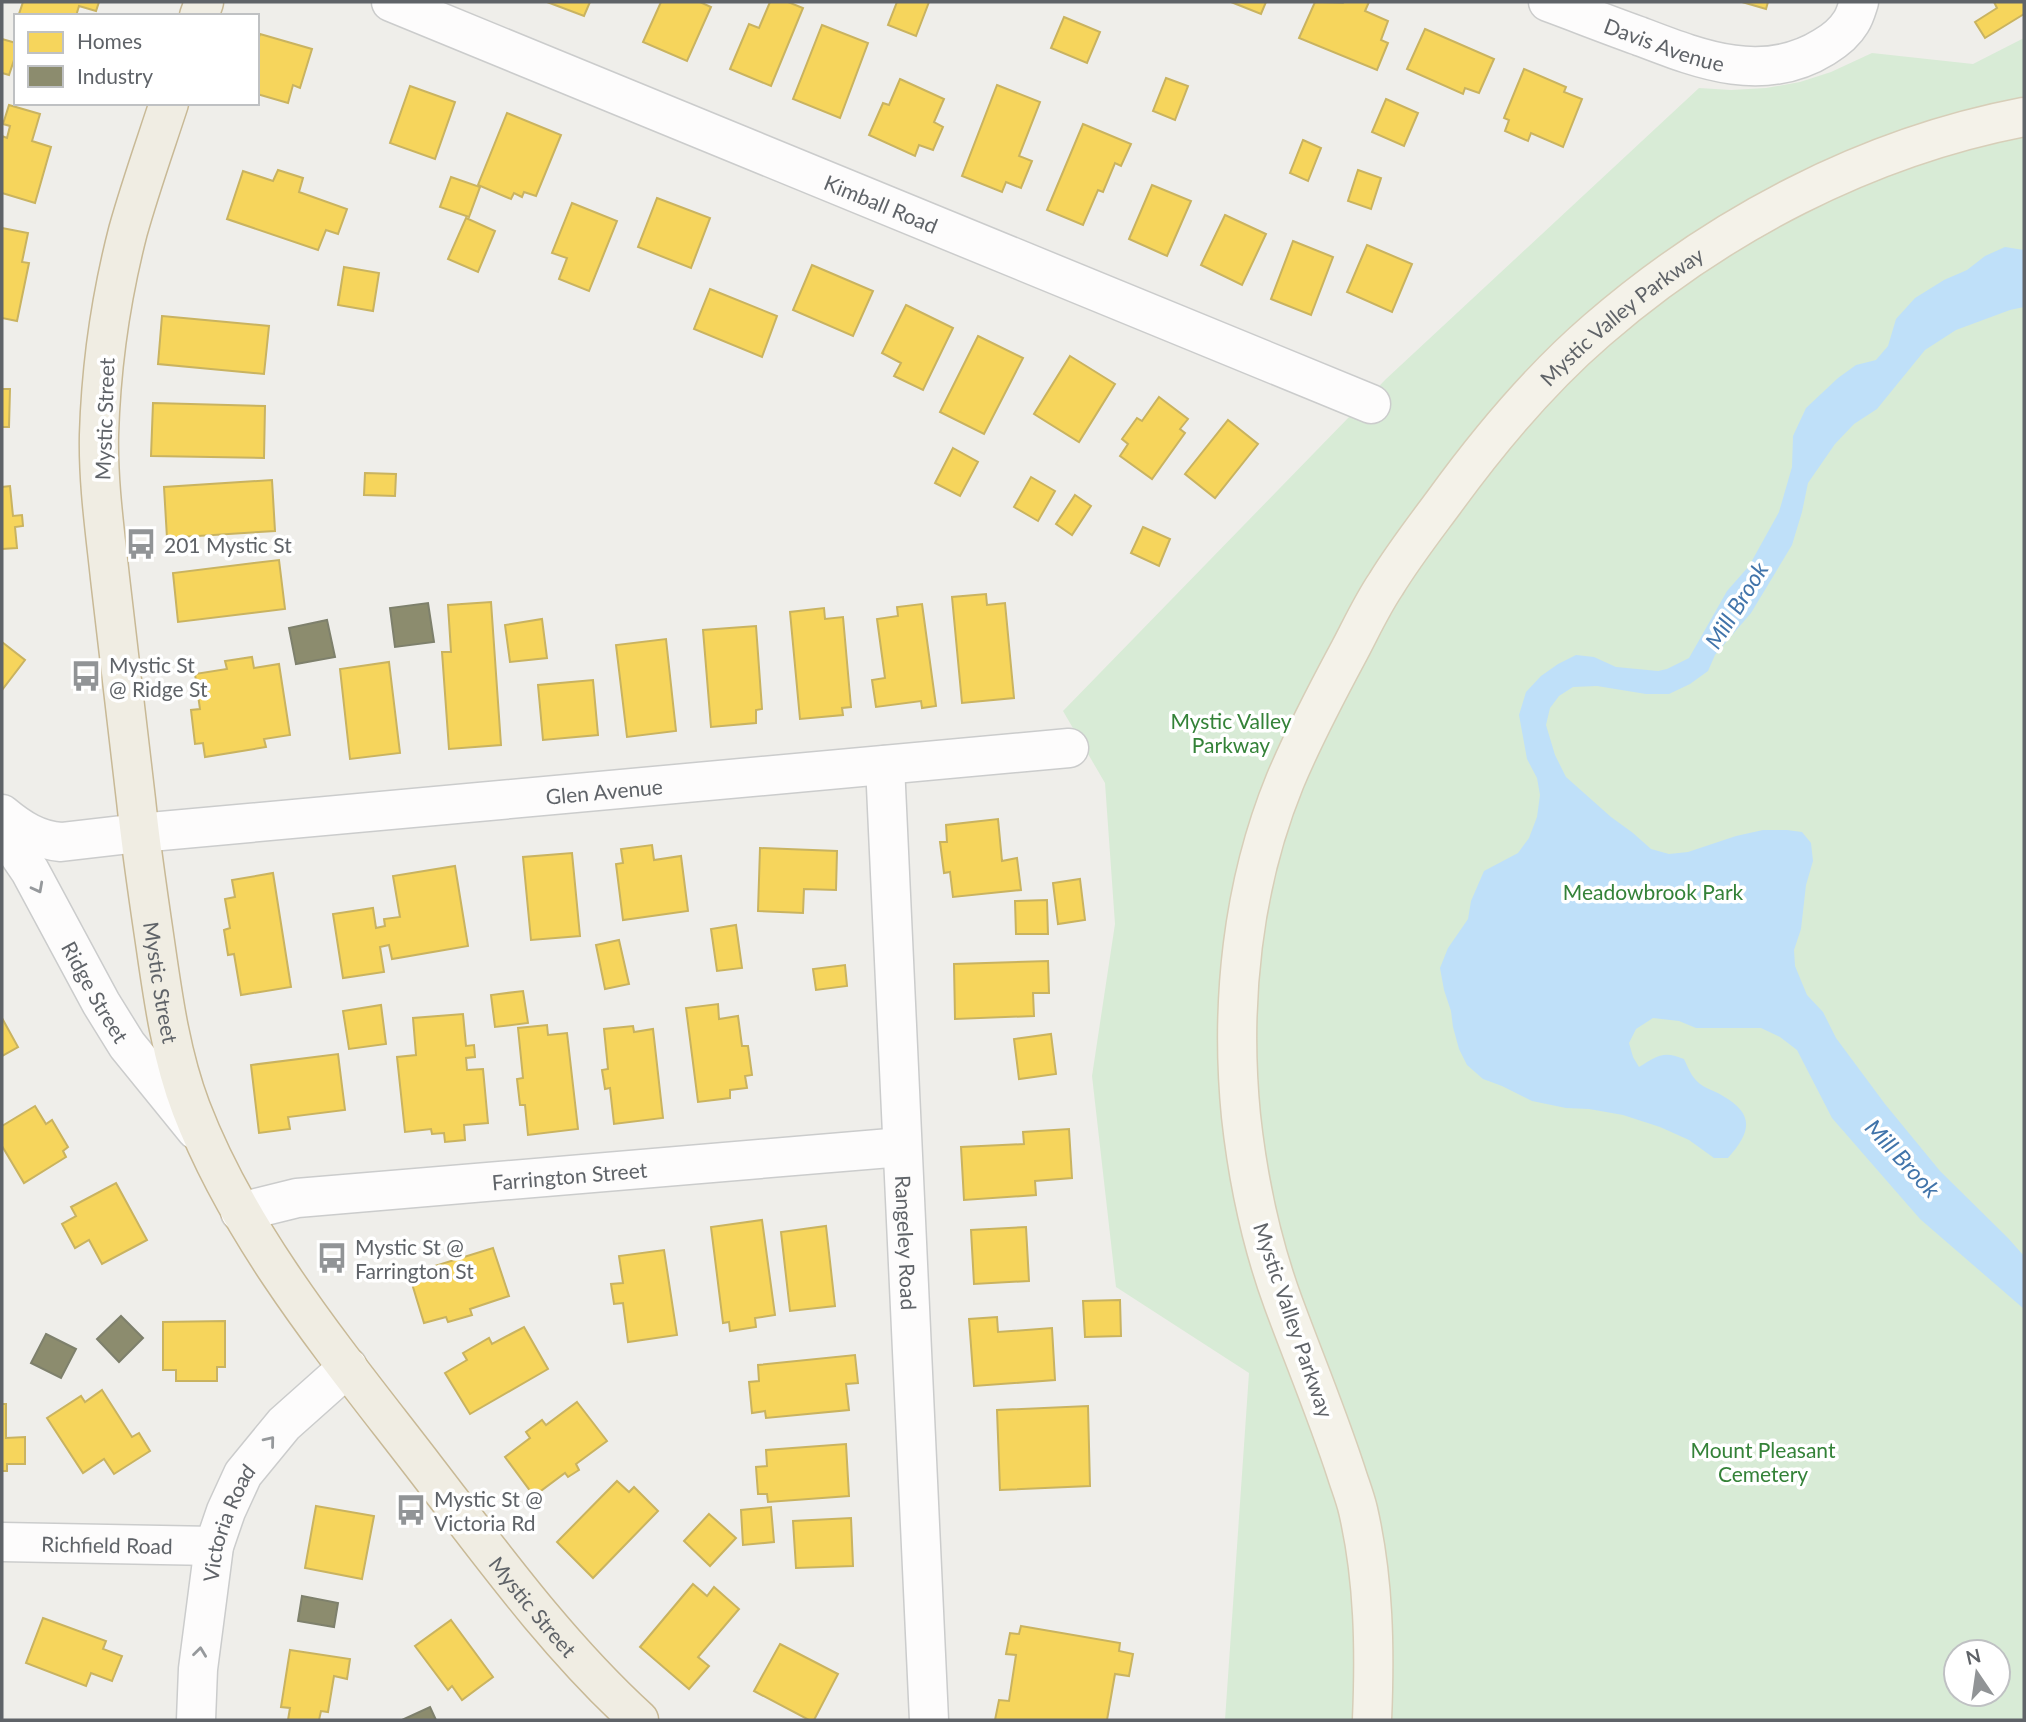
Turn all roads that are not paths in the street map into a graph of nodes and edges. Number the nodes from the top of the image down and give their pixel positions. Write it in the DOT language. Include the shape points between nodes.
graph roads {
  1 [pos="391,2"];
  2 [pos="1548,2"];
  3 [pos="1859,2"];
  4 [pos="168,105"];
  5 [pos="2024,117"];
  6 [pos="1371,404"];
  7 [pos="1069,748"];
  8 [pos="885,765"];
  9 [pos="2,814"];
  10 [pos="2,830"];
  11 [pos="139,833"];
  12 [pos="205,1141"];
  13 [pos="902,1146"];
  14 [pos="240,1212"];
  15 [pos="348,1367"];
  16 [pos="2,1542"];
  17 [pos="214,1546"];
  18 [pos="196,1720"];
  19 [pos="639,1720"];
  20 [pos="929,1720"];
  21 [pos="1372,1720"];
  1 -- 6 [label="street, Kimball Road"];
  2 -- 3 [label="street, Davis Avenue" via="1691,56 1758,67 1787,64 1813,54 1851,22"];
  4 -- 11 [label="highway, Mystic Street" via="119,271 102,384 99,439"];
  5 -- 21 [label="main road, Mystic Valley Parkway" via="1906,149 1824,182 1718,240 1596,331 1537,387 1484,447 1384,586 1284,782 1251,897 1242,951 1236,1051 1242,1122 1263,1242 1357,1509 1374,1637"];
  7 -- 8 [label="street, Glen Avenue"];
  8 -- 11 [label="street, Glen Avenue"];
  8 -- 13 [label="street, Rangeley Road"];
  9 -- 11 [label="street" via="30,834 52,841"];
  10 -- 12 [label="street, Ridge Street, one-way" via="30,871 127,1045"];
  11 -- 12 [label="highway, Mystic Street" via="174,1053"];
  12 -- 14 [label="highway, Mystic Street"];
  13 -- 14 [label="street, Farrington Street" via="297,1198"];
  13 -- 20 [label="street, Rangeley Road"];
  14 -- 15 [label="highway, Mystic Street"];
  17 -- 15 [label="street, Victoria Road, one-way" via="243,1474 284,1424"];
  15 -- 19 [label="highway, Mystic Street" via="522,1594 605,1689"];
  16 -- 17 [label="street, Richfield Road"];
  18 -- 17 [label="street, Victoria Road, one-way"];
}
